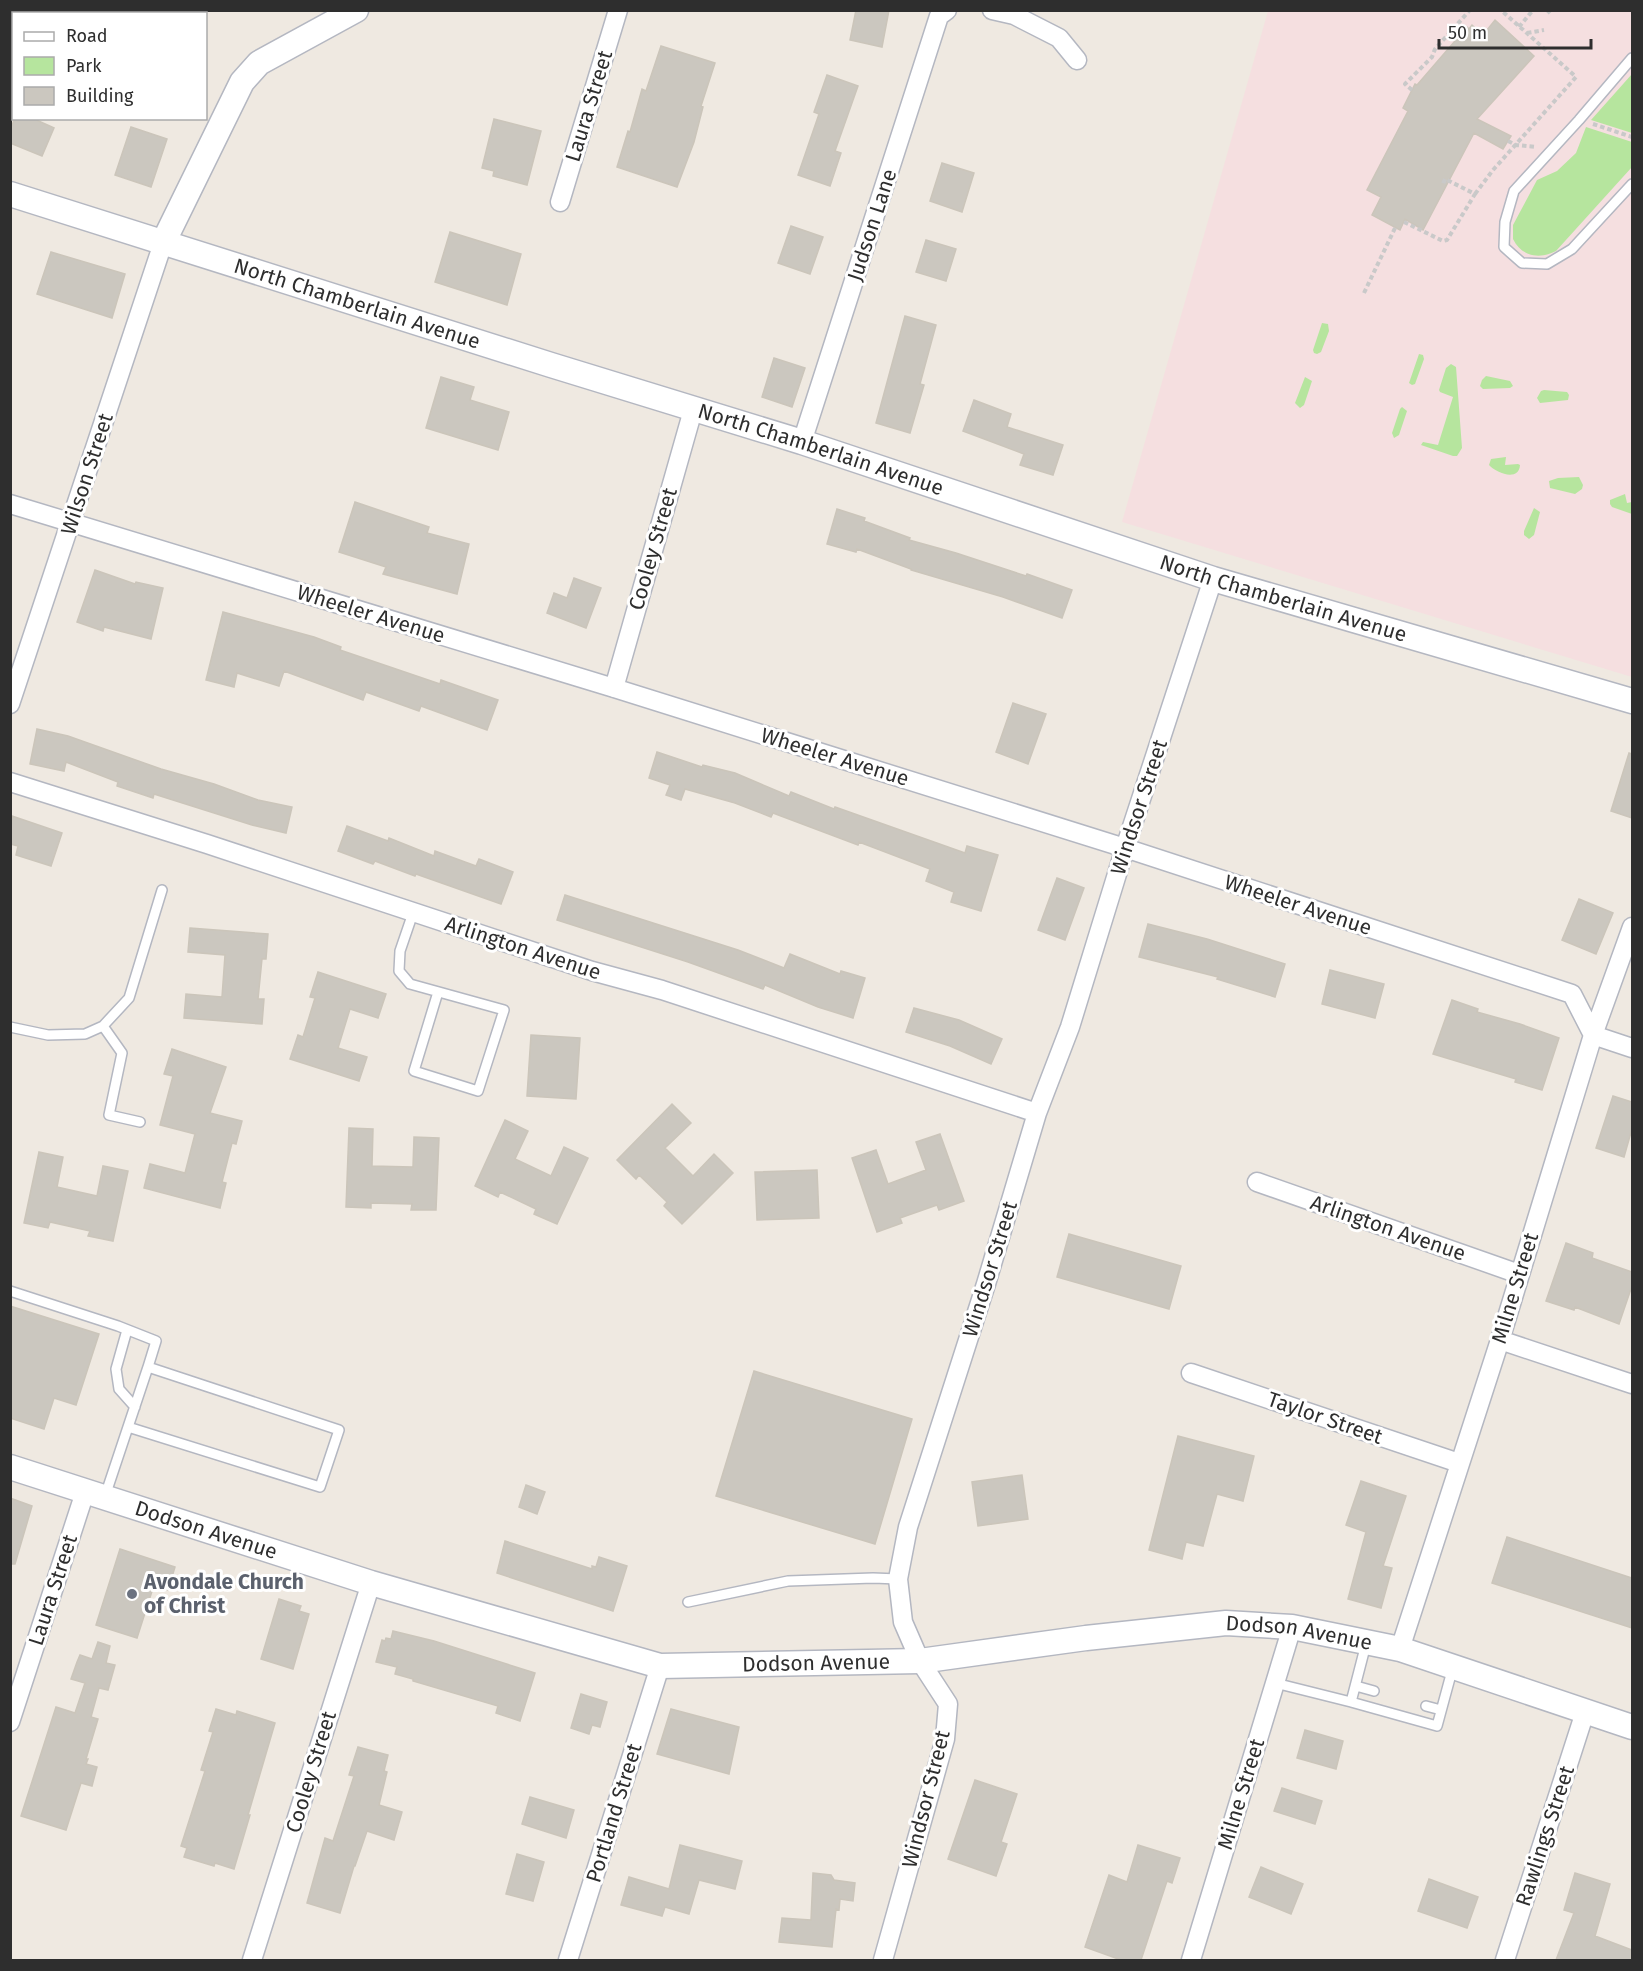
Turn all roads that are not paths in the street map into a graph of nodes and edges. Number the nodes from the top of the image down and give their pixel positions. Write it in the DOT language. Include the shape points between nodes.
graph roads {
  1 [pos="356,10"];
  2 [pos="618,10"];
  3 [pos="947,10"];
  4 [pos="992,10"];
  5 [pos="1632,58"];
  6 [pos="1077,60"];
  7 [pos="1632,184"];
  8 [pos="10,194"];
  9 [pos="560,202"];
  10 [pos="163,243"];
  11 [pos="693,410"];
  12 [pos="802,442"];
  13 [pos="10,504"];
  14 [pos="71,523"];
  15 [pos="1213,579"];
  16 [pos="614,688"];
  17 [pos="1632,701"];
  18 [pos="10,704"];
  19 [pos="10,782"];
  20 [pos="1125,848"];
  21 [pos="162,890"];
  22 [pos="413,913"];
  23 [pos="1632,927"];
  24 [pos="438,992"];
  25 [pos="103,1026"];
  26 [pos="10,1027"];
  27 [pos="1593,1035"];
  28 [pos="1632,1048"];
  29 [pos="1037,1113"];
  30 [pos="140,1122"];
  31 [pos="1257,1182"];
  32 [pos="1519,1274"];
  33 [pos="10,1291"];
  34 [pos="127,1330"];
  35 [pos="1500,1340"];
  36 [pos="148,1367"];
  37 [pos="1191,1373"];
  38 [pos="1632,1384"];
  39 [pos="135,1407"];
  40 [pos="128,1428"];
  41 [pos="1459,1463"];
  42 [pos="10,1467"];
  43 [pos="95,1495"];
  44 [pos="898,1579"];
  45 [pos="371,1583"];
  46 [pos="688,1602"];
  47 [pos="1292,1627"];
  48 [pos="1366,1642"];
  49 [pos="1400,1648"];
  50 [pos="920,1661"];
  51 [pos="660,1666"];
  52 [pos="1453,1666"];
  53 [pos="1275,1683"];
  54 [pos="1356,1686"];
  55 [pos="1374,1691"];
  56 [pos="1351,1702"];
  57 [pos="1426,1706"];
  58 [pos="1441,1710"];
  59 [pos="1585,1712"];
  60 [pos="10,1722"];
  61 [pos="1632,1727"];
  62 [pos="252,1960"];
  63 [pos="568,1960"];
  64 [pos="883,1960"];
  65 [pos="1191,1960"];
  66 [pos="1505,1960"];
  1 -- 10 [label="street" via="259,63 242,82"];
  2 -- 9 [label="street, Laura Street"];
  3 -- 12 [label="street, Judson Lane" via="939,16"];
  4 -- 6 [label="street" via="1014,15 1059,38"];
  5 -- 7 [label="lane" via="1514,191 1505,222 1504,247 1522,263 1547,264 1572,249"];
  8 -- 10 [label="street, North Chamberlain Avenue"];
  10 -- 11 [label="street, North Chamberlain Avenue"];
  10 -- 14 [label="street, Wilson Street"];
  11 -- 12 [label="street, North Chamberlain Avenue"];
  11 -- 16 [label="street, Cooley Street"];
  12 -- 15 [label="street, North Chamberlain Avenue"];
  13 -- 14 [label="street, Wheeler Avenue"];
  14 -- 16 [label="street, Wheeler Avenue"];
  14 -- 18 [label="street, Wilson Street"];
  15 -- 17 [label="street, North Chamberlain Avenue"];
  15 -- 20 [label="street, Windsor Street"];
  16 -- 20 [label="street, Wheeler Avenue"];
  19 -- 22 [label="street, Arlington Avenue"];
  20 -- 27 [label="street, Wheeler Avenue" via="1572,994"];
  20 -- 29 [label="street, Windsor Street" via="1070,1027"];
  21 -- 25 [label="lane" via="129,998"];
  22 -- 24 [label="lane" via="400,951 399,971 410,984"];
  22 -- 29 [label="street, Arlington Avenue" via="673,993"];
  23 -- 27 [label="street, Milne Street"];
  24 -- 24 [label="lane" via="504,1010 478,1091 414,1071"];
  25 -- 26 [label="lane" via="85,1034 48,1035"];
  25 -- 30 [label="lane" via="122,1053 109,1115"];
  27 -- 28 [label="street"];
  27 -- 32 [label="street, Milne Street"];
  29 -- 44 [label="street, Windsor Street" via="908,1527"];
  31 -- 32 [label="street, Arlington Avenue"];
  32 -- 35 [label="street, Milne Street"];
  33 -- 34 [label="lane"];
  34 -- 36 [label="lane" via="156,1341"];
  34 -- 39 [label="lane" via="116,1369 119,1389"];
  35 -- 38 [label="street"];
  35 -- 41 [label="street, Milne Street"];
  36 -- 39 [label="lane"];
  36 -- 40 [label="lane" via="339,1430 320,1487"];
  37 -- 41 [label="street, Taylor Street"];
  39 -- 40 [label="lane"];
  40 -- 43 [label="lane"];
  41 -- 49 [label="street, Milne Street"];
  42 -- 43 [label="street, Dodson Avenue"];
  43 -- 45 [label="street, Dodson Avenue"];
  43 -- 60 [label="street, Laura Street"];
  44 -- 46 [label="lane" via="788,1581"];
  44 -- 50 [label="street, Windsor Street" via="903,1622"];
  45 -- 51 [label="street, Dodson Avenue"];
  45 -- 62 [label="street, Cooley Street"];
  47 -- 48 [label="street, Dodson Avenue"];
  47 -- 50 [label="street, Dodson Avenue" via="1226,1623"];
  47 -- 53 [label="street, Milne Street"];
  48 -- 49 [label="street, Dodson Avenue"];
  48 -- 54 [label="lane"];
  49 -- 52 [label="street, Dodson Avenue"];
  50 -- 51 [label="street, Dodson Avenue"];
  50 -- 64 [label="street, Windsor Street" via="948,1704 945,1739"];
  51 -- 63 [label="street, Portland Street"];
  52 -- 58 [label="lane"];
  52 -- 59 [label="street, Dodson Avenue"];
  53 -- 56 [label="lane"];
  53 -- 65 [label="street, Milne Street"];
  54 -- 55 [label="lane"];
  54 -- 56 [label="lane"];
  56 -- 58 [label="lane" via="1437,1726"];
  57 -- 58 [label="lane"];
  59 -- 61 [label="street, Dodson Avenue"];
  59 -- 66 [label="street, Rawlings Street"];
}
